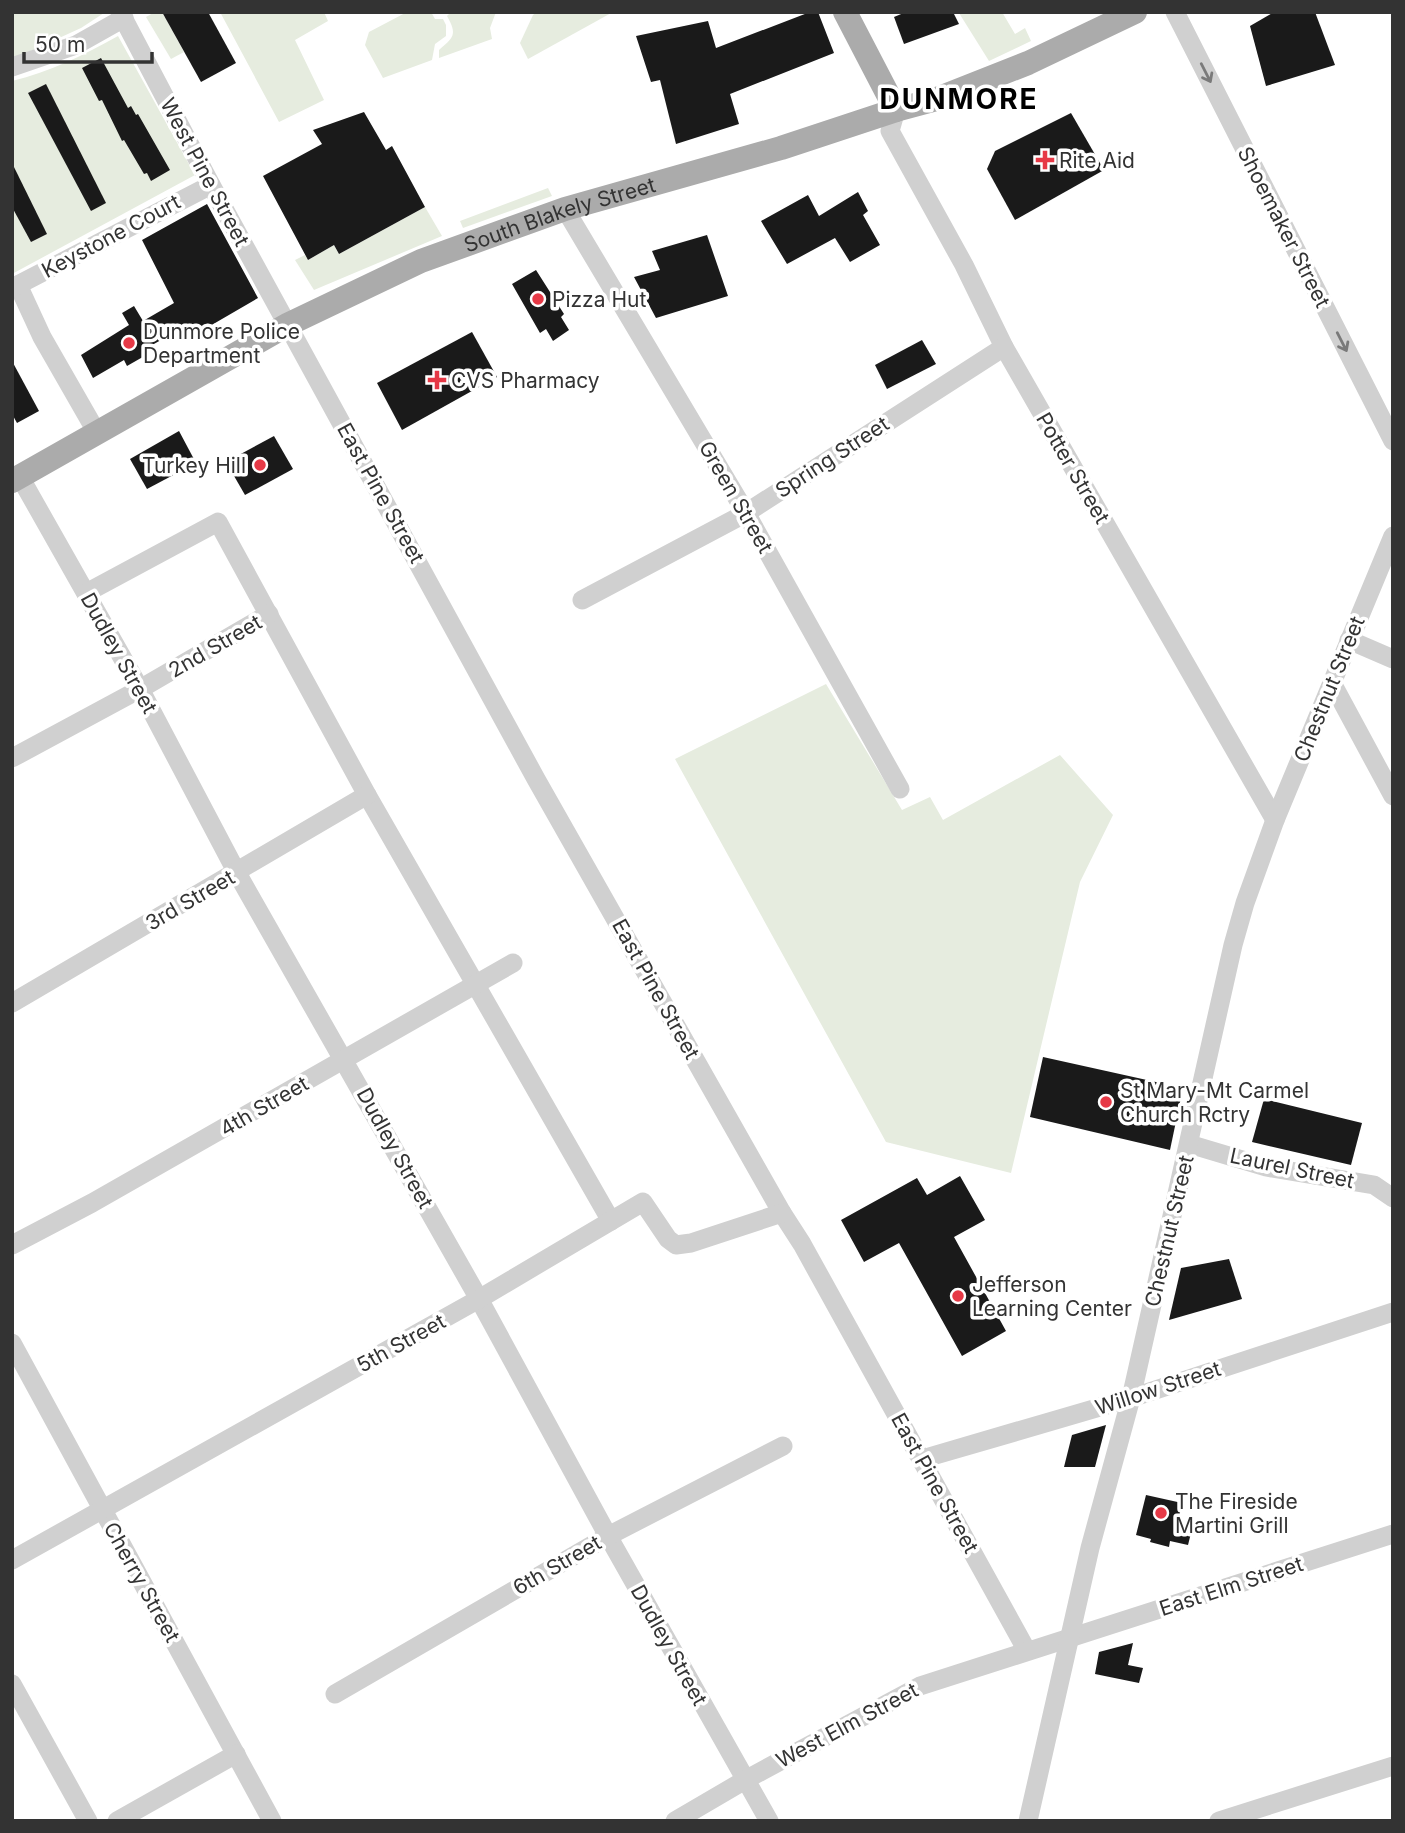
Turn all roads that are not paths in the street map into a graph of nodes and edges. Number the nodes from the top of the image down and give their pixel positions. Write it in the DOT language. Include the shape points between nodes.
graph roads {
  1 [pos="845,12"];
  2 [pos="1175,12"];
  3 [pos="1126,14"];
  4 [pos="122,15"];
  5 [pos="12,67"];
  6 [pos="896,110"];
  7 [pos="211,185"];
  8 [pos="565,209"];
  9 [pos="15,287"];
  10 [pos="289,324"];
  11 [pos="1004,347"];
  12 [pos="97,433"];
  13 [pos="1393,441"];
  14 [pos="16,479"];
  15 [pos="746,513"];
  16 [pos="1393,536"];
  17 [pos="86,593"];
  18 [pos="582,600"];
  19 [pos="269,614"];
  20 [pos="1349,640"];
  21 [pos="1393,659"];
  22 [pos="1332,683"];
  23 [pos="140,690"];
  24 [pos="12,758"];
  25 [pos="900,789"];
  26 [pos="367,795"];
  27 [pos="1393,796"];
  28 [pos="1275,820"];
  29 [pos="237,873"];
  30 [pos="513,963"];
  31 [pos="475,984"];
  32 [pos="12,1003"];
  33 [pos="345,1060"];
  34 [pos="1189,1144"];
  35 [pos="1393,1198"];
  36 [pos="782,1213"];
  37 [pos="611,1221"];
  38 [pos="12,1245"];
  39 [pos="480,1299"];
  40 [pos="1393,1312"];
  41 [pos="12,1343"];
  42 [pos="1131,1398"];
  43 [pos="783,1446"];
  44 [pos="922,1459"];
  45 [pos="103,1509"];
  46 [pos="1393,1534"];
  47 [pos="608,1536"];
  48 [pos="12,1560"];
  49 [pos="1068,1638"];
  50 [pos="1027,1651"];
  51 [pos="12,1684"];
  52 [pos="335,1694"];
  53 [pos="236,1754"];
  54 [pos="1393,1766"];
  55 [pos="745,1780"];
  56 [pos="88,1821"];
  57 [pos="117,1821"];
  58 [pos="272,1821"];
  59 [pos="675,1821"];
  60 [pos="769,1821"];
  61 [pos="1028,1821"];
  62 [pos="1219,1821"];
  1 -- 6 [label="main road"];
  2 -- 13 [label="street, Shoemaker Street, one-way"];
  3 -- 6 [label="main road, South Blakely Street" via="1028,63"];
  4 -- 5 [label="street" via="76,45"];
  4 -- 7 [label="street, West Pine Street"];
  6 -- 8 [label="main road, South Blakely Street"];
  6 -- 11 [label="street, Potter Street" via="890,131"];
  7 -- 9 [label="street, Keystone Court"];
  7 -- 10 [label="street, West Pine Street"];
  8 -- 10 [label="main road, South Blakely Street" via="421,261"];
  8 -- 15 [label="street, Green Street"];
  9 -- 12 [label="street"];
  10 -- 12 [label="main road, South Blakely Street"];
  10 -- 36 [label="street, East Pine Street" via="536,779"];
  11 -- 15 [label="street, Spring Street"];
  11 -- 28 [label="street, Potter Street"];
  12 -- 14 [label="main road, South Blakely Street"];
  14 -- 17 [label="street, Dudley Street"];
  15 -- 18 [label="street, Spring Street"];
  15 -- 25 [label="street, Green Street"];
  16 -- 20 [label="street, Chestnut Street"];
  17 -- 19 [label="street" via="218,522"];
  17 -- 23 [label="street, Dudley Street"];
  19 -- 23 [label="street, 2nd Street"];
  19 -- 26 [label="street"];
  20 -- 21 [label="street"];
  20 -- 22 [label="street, Chestnut Street"];
  22 -- 27 [label="street"];
  22 -- 28 [label="street, Chestnut Street"];
  23 -- 24 [label="street, 2nd Street"];
  23 -- 29 [label="street, Dudley Street"];
  26 -- 29 [label="street, 3rd Street"];
  26 -- 31 [label="street"];
  28 -- 34 [label="street, Chestnut Street" via="1233,945"];
  29 -- 32 [label="street, 3rd Street"];
  29 -- 33 [label="street, Dudley Street"];
  30 -- 31 [label="street, 4th Street"];
  31 -- 33 [label="street, 4th Street"];
  31 -- 37 [label="street"];
  33 -- 38 [label="street, 4th Street"];
  33 -- 39 [label="street, Dudley Street"];
  34 -- 35 [label="street, Laurel Street" via="1266,1167 1374,1185"];
  34 -- 42 [label="street, Chestnut Street"];
  36 -- 37 [label="street, 5th Street" via="684,1245 668,1239 643,1202"];
  36 -- 44 [label="street, East Pine Street"];
  37 -- 39 [label="street, 5th Street"];
  39 -- 45 [label="street, 5th Street"];
  39 -- 47 [label="street, Dudley Street"];
  40 -- 42 [label="street, Willow Street"];
  41 -- 45 [label="street, Cherry Street"];
  42 -- 44 [label="street, Willow Street"];
  42 -- 49 [label="street, Chestnut Street"];
  43 -- 47 [label="street, 6th Street"];
  44 -- 50 [label="street, East Pine Street"];
  45 -- 48 [label="street, 5th Street"];
  45 -- 53 [label="street, Cherry Street"];
  46 -- 49 [label="street, East Elm Street"];
  47 -- 52 [label="street, 6th Street"];
  47 -- 55 [label="street, Dudley Street"];
  49 -- 50 [label="street, West Elm Street"];
  49 -- 61 [label="street, Chestnut Street"];
  50 -- 55 [label="street, West Elm Street" via="909,1690"];
  51 -- 56 [label="street"];
  53 -- 57 [label="street"];
  53 -- 58 [label="street, Cherry Street"];
  54 -- 62 [label="street"];
  55 -- 59 [label="street, West Elm Street"];
  55 -- 60 [label="street, Dudley Street"];
}
